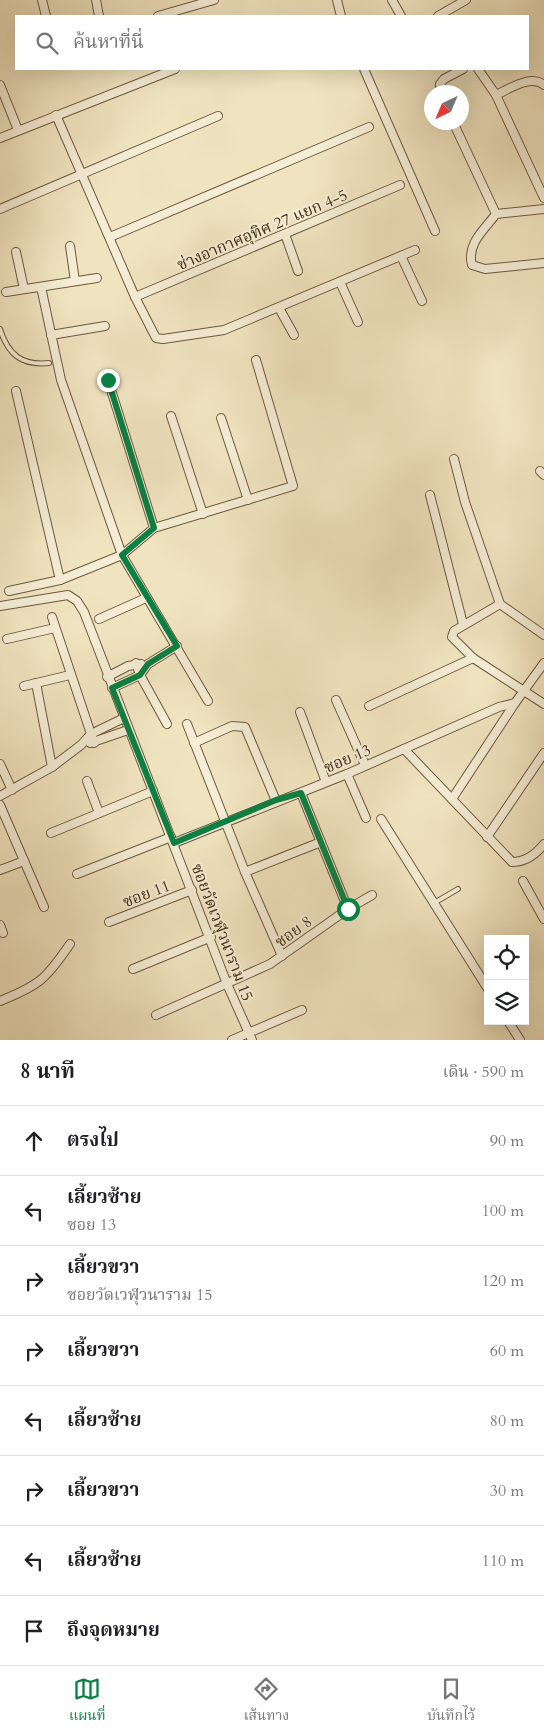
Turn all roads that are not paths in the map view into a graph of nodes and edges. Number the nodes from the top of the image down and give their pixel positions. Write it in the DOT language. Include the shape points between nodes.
graph roads {
  1 [pos="42,0"];
  2 [pos="96,0"];
  3 [pos="214,0"];
  4 [pos="337,0"];
  5 [pos="392,0"];
  6 [pos="466,0"];
  7 [pos="452,4"];
  8 [pos="182,14"];
  9 [pos="46,15"];
  10 [pos="100,15"];
  11 [pos="341,15"];
  12 [pos="400,15"];
  13 [pos="439,15"];
  14 [pos="172,70"];
  15 [pos="364,70"];
  16 [pos="461,70"];
  17 [pos="479,70"];
  18 [pos="0,85"];
  19 [pos="440,85"];
  20 [pos="544,85"];
  21 [pos="496,95"];
  22 [pos="56,115"];
  23 [pos="218,116"];
  24 [pos="368,126"];
  25 [pos="18,130"];
  26 [pos="457,130"];
  27 [pos="0,138"];
  28 [pos="81,176"];
  29 [pos="400,185"];
  30 [pos="544,198"];
  31 [pos="0,209"];
  32 [pos="544,209"];
  33 [pos="496,214"];
  34 [pos="435,232"];
  35 [pos="285,234"];
  36 [pos="110,237"];
  37 [pos="70,246"];
  38 [pos="415,250"];
  39 [pos="16,252"];
  40 [pos="400,256"];
  41 [pos="544,263"];
  42 [pos="298,271"];
  43 [pos="97,278"];
  44 [pos="75,281"];
  45 [pos="340,282"];
  46 [pos="41,287"];
  47 [pos="24,289"];
  48 [pos="6,292"];
  49 [pos="135,297"];
  50 [pos="422,301"];
  51 [pos="279,308"];
  52 [pos="358,322"];
  53 [pos="105,326"];
  54 [pos="0,329"];
  55 [pos="51,335"];
  56 [pos="294,335"];
  57 [pos="256,360"];
  58 [pos="49,363"];
  59 [pos="108,380"];
  60 [pos="16,391"];
  61 [pos="171,416"];
  62 [pos="222,418"];
  63 [pos="454,459"];
  64 [pos="430,495"];
  65 [pos="248,500"];
  66 [pos="202,514"];
  67 [pos="154,528"];
  68 [pos="122,555"];
  69 [pos="60,580"];
  70 [pos="9,591"];
  71 [pos="146,598"];
  72 [pos="500,604"];
  73 [pos="0,606"];
  74 [pos="52,617"];
  75 [pos="98,619"];
  76 [pos="464,624"];
  77 [pos="55,628"];
  78 [pos="544,635"];
  79 [pos="7,639"];
  80 [pos="177,646"];
  81 [pos="473,658"];
  82 [pos="136,663"];
  83 [pos="544,663"];
  84 [pos="148,664"];
  85 [pos="70,675"];
  86 [pos="140,675"];
  87 [pos="108,677"];
  88 [pos="36,683"];
  89 [pos="24,686"];
  90 [pos="112,688"];
  91 [pos="525,691"];
  92 [pos="336,700"];
  93 [pos="208,701"];
  94 [pos="515,704"];
  95 [pos="544,704"];
  96 [pos="369,706"];
  97 [pos="300,712"];
  98 [pos="124,718"];
  99 [pos="167,724"];
  100 [pos="187,724"];
  101 [pos="128,730"];
  102 [pos="91,734"];
  103 [pos="94,743"];
  104 [pos="194,743"];
  105 [pos="81,745"];
  106 [pos="404,749"];
  107 [pos="544,752"];
  108 [pos="0,764"];
  109 [pos="365,765"];
  110 [pos="52,767"];
  111 [pos="347,774"];
  112 [pos="86,781"];
  113 [pos="326,782"];
  114 [pos="12,790"];
  115 [pos="153,791"];
  116 [pos="301,793"];
  117 [pos="0,796"];
  118 [pos="276,800"];
  119 [pos="452,800"];
  120 [pos="0,805"];
  121 [pos="99,813"];
  122 [pos="366,818"];
  123 [pos="381,819"];
  124 [pos="225,822"];
  125 [pos="51,833"];
  126 [pos="487,837"];
  127 [pos="172,840"];
  128 [pos="320,842"];
  129 [pos="544,844"];
  130 [pos="24,861"];
  131 [pos="0,870"];
  132 [pos="245,872"];
  133 [pos="77,874"];
  134 [pos="523,881"];
  135 [pos="458,889"];
  136 [pos="192,890"];
  137 [pos="372,895"];
  138 [pos="433,904"];
  139 [pos="44,907"];
  140 [pos="348,909"];
  141 [pos="542,910"];
  142 [pos="544,919"];
  143 [pos="109,922"];
  144 [pos="211,937"];
  145 [pos="70,944"];
  146 [pos="282,956"];
  147 [pos="133,969"];
  148 [pos="227,984"];
  149 [pos="484,984"];
  150 [pos="0,1001"];
  151 [pos="302,1010"];
  152 [pos="156,1015"];
  153 [pos="511,1025"];
  154 [pos="251,1037"];
  155 [pos="232,1040"];
  156 [pos="520,1040"];
  1 -- 9 [label="street"];
  2 -- 10 [label="street"];
  3 -- 8 [label="street"];
  4 -- 11 [label="street"];
  5 -- 12 [label="street"];
  6 -- 7 [label="street"];
  7 -- 13 [label="street"];
  14 -- 22 [label="street"];
  15 -- 34 [label="street"];
  16 -- 19 [label="street" via="444,79"];
  17 -- 21 [label="street"];
  18 -- 25 [label="street"];
  20 -- 21 [label="street" via="540,81 529,80"];
  21 -- 30 [label="street"];
  22 -- 25 [label="street"];
  22 -- 28 [label="street"];
  23 -- 28 [label="street"];
  24 -- 36 [label="street"];
  25 -- 27 [label="street"];
  26 -- 33 [label="street"];
  28 -- 31 [label="street"];
  28 -- 36 [label="street"];
  29 -- 35 [label="street, ช่างอากาศอุทิศ 27 แยก 4-5"];
  32 -- 33 [label="street"];
  33 -- 41 [label="street" via="472,246 472,265 485,269"];
  35 -- 42 [label="street"];
  35 -- 49 [label="street, ช่างอากาศอุทิศ 27 แยก 4-5"];
  36 -- 49 [label="street"];
  37 -- 44 [label="street"];
  38 -- 40 [label="street"];
  39 -- 47 [label="street"];
  40 -- 45 [label="street"];
  40 -- 50 [label="street"];
  43 -- 44 [label="street"];
  44 -- 46 [label="street"];
  45 -- 51 [label="street"];
  45 -- 52 [label="street"];
  46 -- 47 [label="street"];
  46 -- 55 [label="street"];
  47 -- 48 [label="street"];
  49 -- 51 [label="street" via="156,338 163,340 224,330"];
  51 -- 56 [label="street"];
  53 -- 55 [label="street"];
  54 -- 58 [label="lane" via="6,346 14,355 34,365"];
  55 -- 68 [label="street" via="61,380"];
  57 -- 65 [label="street" via="293,486"];
  59 -- 67 [label="street"];
  60 -- 69 [label="street"];
  61 -- 66 [label="street"];
  62 -- 65 [label="street"];
  63 -- 72 [label="street" via="465,502"];
  64 -- 76 [label="street"];
  65 -- 66 [label="street"];
  66 -- 67 [label="street"];
  67 -- 68 [label="street"];
  68 -- 69 [label="street"];
  68 -- 71 [label="street"];
  69 -- 70 [label="street"];
  71 -- 75 [label="street"];
  71 -- 80 [label="street"];
  72 -- 76 [label="street"];
  72 -- 78 [label="street"];
  73 -- 87 [label="street, ซอยวัดเวฬุวนาราม 15" via="68,595 84,612"];
  74 -- 77 [label="street"];
  76 -- 81 [label="street" via="454,631 452,637"];
  77 -- 79 [label="street"];
  77 -- 85 [label="street"];
  80 -- 84 [label="street"];
  80 -- 93 [label="street"];
  81 -- 91 [label="street"];
  81 -- 96 [label="street"];
  82 -- 84 [label="street"];
  82 -- 86 [label="street"];
  82 -- 87 [label="street"];
  83 -- 91 [label="street"];
  84 -- 86 [label="street"];
  85 -- 88 [label="street"];
  85 -- 102 [label="street"];
  86 -- 90 [label="street"];
  86 -- 99 [label="street"];
  87 -- 90 [label="street, ซอยวัดเวฬุวนาราม 15"];
  88 -- 89 [label="street"];
  88 -- 110 [label="street"];
  90 -- 98 [label="street, ซอยวัดเวฬุวนาราม 15"];
  91 -- 94 [label="street"];
  91 -- 95 [label="street"];
  92 -- 109 [label="street"];
  94 -- 106 [label="street, ซอย 13" via="499,707"];
  94 -- 119 [label="street"];
  97 -- 113 [label="street"];
  98 -- 101 [label="street, ซอยวัดเวฬุวนาราม 15"];
  98 -- 102 [label="street"];
  100 -- 104 [label="street"];
  101 -- 103 [label="street"];
  101 -- 115 [label="street, ซอยวัดเวฬุวนาราม 15"];
  102 -- 103 [label="street"];
  102 -- 105 [label="street"];
  103 -- 105 [label="street"];
  104 -- 118 [label="street" via="232,726 244,727"];
  104 -- 124 [label="street"];
  105 -- 110 [label="street"];
  106 -- 109 [label="street, ซอย 13"];
  106 -- 119 [label="street"];
  107 -- 126 [label="street"];
  108 -- 114 [label="street"];
  109 -- 111 [label="street, ซอย 13"];
  110 -- 114 [label="street"];
  111 -- 113 [label="street, ซอย 13"];
  111 -- 122 [label="street"];
  112 -- 121 [label="street"];
  113 -- 116 [label="street, ซอย 13"];
  114 -- 117 [label="street"];
  115 -- 121 [label="street"];
  115 -- 127 [label="street, ซอยวัดเวฬุวนาราม 15"];
  116 -- 118 [label="street, ซอย 13"];
  116 -- 128 [label="street"];
  118 -- 124 [label="street, ซอย 13"];
  119 -- 126 [label="street"];
  120 -- 130 [label="street"];
  121 -- 125 [label="street"];
  123 -- 138 [label="street"];
  124 -- 127 [label="street, ซอย 13"];
  124 -- 132 [label="street"];
  126 -- 129 [label="street" via="512,862 530,858"];
  127 -- 133 [label="street, ซอย 13"];
  127 -- 136 [label="street, ซอยวัดเวฬุวนาราม 15"];
  128 -- 132 [label="street"];
  128 -- 140 [label="street"];
  130 -- 131 [label="street"];
  130 -- 139 [label="street"];
  132 -- 146 [label="street"];
  134 -- 141 [label="street"];
  135 -- 138 [label="lane"];
  136 -- 143 [label="street, ซอย 11"];
  136 -- 144 [label="street, ซอยวัดเวฬุวนาราม 15"];
  137 -- 140 [label="street, ซอย 8"];
  138 -- 149 [label="street"];
  140 -- 146 [label="street, ซอย 8"];
  141 -- 142 [label="street"];
  144 -- 147 [label="street"];
  144 -- 148 [label="street, ซอยวัดเวฬุวนาราม 15"];
  145 -- 150 [label="street" via="40,982"];
  146 -- 148 [label="street, ซอย 8"];
  148 -- 152 [label="street, ซอย 8"];
  148 -- 154 [label="street, ซอยวัดเวฬุวนาราม 15"];
  151 -- 154 [label="street"];
  153 -- 156 [label="street"];
  154 -- 155 [label="street"];
}
